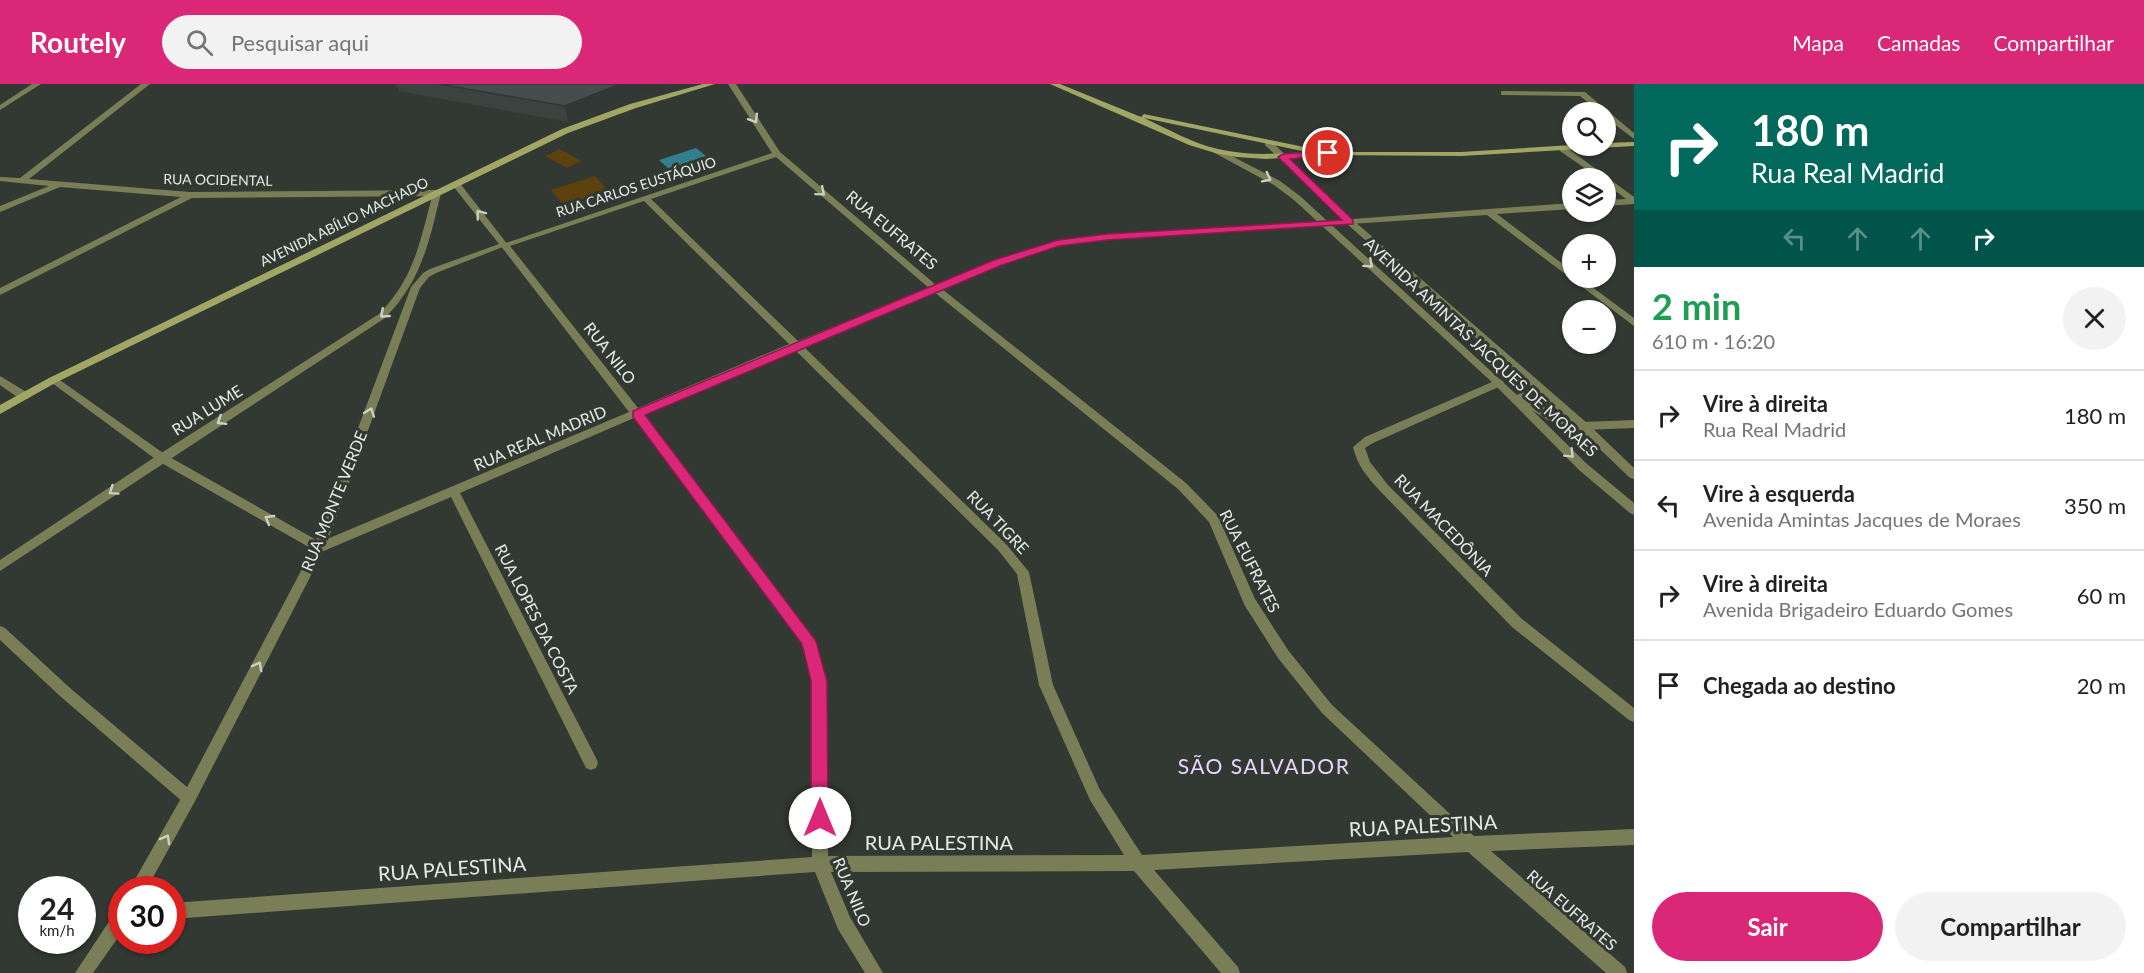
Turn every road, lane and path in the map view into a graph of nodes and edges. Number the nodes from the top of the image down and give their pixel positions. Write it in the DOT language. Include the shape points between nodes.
graph roads {
  1 [pos="37,84"];
  2 [pos="146,84"];
  3 [pos="711,84"];
  4 [pos="732,84"];
  5 [pos="1054,84"];
  6 [pos="1504,93"];
  7 [pos="1591,102"];
  8 [pos="0,108"];
  9 [pos="1117,109"];
  10 [pos="1616,123"];
  11 [pos="1215,131"];
  12 [pos="1634,137"];
  13 [pos="1192,143"];
  14 [pos="1268,143"];
  15 [pos="1634,144"];
  16 [pos="1616,145"];
  17 [pos="1562,149"];
  18 [pos="1215,151"];
  19 [pos="1328,153"];
  20 [pos="777,154"];
  21 [pos="1573,156"];
  22 [pos="1283,157"];
  23 [pos="1589,168"];
  24 [pos="0,179"];
  25 [pos="24,179"];
  26 [pos="58,184"];
  27 [pos="456,184"];
  28 [pos="1616,188"];
  29 [pos="437,193"];
  30 [pos="190,195"];
  31 [pos="646,198"];
  32 [pos="1634,201"];
  33 [pos="1616,202"];
  34 [pos="1562,207"];
  35 [pos="0,209"];
  36 [pos="1489,212"];
  37 [pos="1350,222"];
  38 [pos="1325,224"];
  39 [pos="504,245"];
  40 [pos="1562,268"];
  41 [pos="1589,288"];
  42 [pos="936,289"];
  43 [pos="0,292"];
  44 [pos="1634,323"];
  45 [pos="796,345"];
  46 [pos="0,380"];
  47 [pos="53,380"];
  48 [pos="1499,383"];
  49 [pos="24,396"];
  50 [pos="0,410"];
  51 [pos="637,414"];
  52 [pos="1634,424"];
  53 [pos="1583,426"];
  54 [pos="162,458"];
  55 [pos="1634,475"];
  56 [pos="453,490"];
  57 [pos="1634,510"];
  58 [pos="320,548"];
  59 [pos="0,566"];
  60 [pos="0,632"];
  61 [pos="1634,716"];
  62 [pos="591,763"];
  63 [pos="189,798"];
  64 [pos="1634,837"];
  65 [pos="1471,844"];
  66 [pos="1138,863"];
  67 [pos="820,864"];
  68 [pos="145,876"];
  69 [pos="186,909"];
  70 [pos="108,937"];
  71 [pos="83,973"];
  72 [pos="875,973"];
  73 [pos="1232,973"];
  74 [pos="1619,973"];
  1 -- 8 [label="street"];
  2 -- 25 [label="street"];
  3 -- 27 [label="main road, AVENIDA ABÍLIO MACHADO" via="565,131"];
  4 -- 20 [label="street, RUA EUFRATES, one-way"];
  5 -- 9 [label="main road"];
  6 -- 7 [label="street" via="1582,94"];
  9 -- 11 [label="main road"];
  9 -- 13 [label="main road"];
  10 -- 12 [label="street"];
  11 -- 13 [label="main road" via="1198,135"];
  11 -- 14 [label="main road"];
  13 -- 18 [label="main road"];
  14 -- 19 [label="main road"];
  14 -- 22 [label="street, AVENIDA AMINTAS JACQUES DE MORAES"];
  15 -- 16 [label="main road"];
  17 -- 19 [label="main road" via="1441,155"];
  18 -- 22 [label="main road"];
  18 -- 38 [label="street, AVENIDA AMINTAS JACQUES DE MORAES, one-way" via="1277,183"];
  19 -- 22 [label="main road"];
  20 -- 31 [label="street, RUA CARLOS EUSTÁQUIO"];
  20 -- 42 [label="street, RUA EUFRATES, one-way"];
  21 -- 23 [label="street"];
  22 -- 37 [label="street, AVENIDA AMINTAS JACQUES DE MORAES"];
  24 -- 25 [label="street, RUA OCIDENTAL"];
  25 -- 26 [label="street, RUA OCIDENTAL"];
  26 -- 30 [label="street, RUA OCIDENTAL"];
  26 -- 35 [label="street"];
  27 -- 29 [label="main road, AVENIDA ABÍLIO MACHADO"];
  39 -- 27 [label="street, RUA NILO, one-way"];
  28 -- 32 [label="street"];
  29 -- 30 [label="street, RUA OCIDENTAL"];
  29 -- 47 [label="main road, AVENIDA ABÍLIO MACHADO"];
  29 -- 54 [label="street, RUA LUME, one-way" via="417,267 402,297 373,323"];
  30 -- 43 [label="street"];
  31 -- 39 [label="street, RUA CARLOS EUSTÁQUIO"];
  31 -- 45 [label="street, RUA TIGRE"];
  32 -- 33 [label="street"];
  34 -- 36 [label="street, RUA REAL MADRID"];
  36 -- 37 [label="street, RUA REAL MADRID"];
  36 -- 40 [label="street"];
  37 -- 38 [label="street, RUA REAL MADRID"];
  37 -- 53 [label="street, AVENIDA AMINTAS JACQUES DE MORAES"];
  38 -- 42 [label="street, RUA REAL MADRID" via="1058,243"];
  38 -- 48 [label="street, AVENIDA AMINTAS JACQUES DE MORAES, one-way"];
  39 -- 51 [label="street, RUA NILO"];
  58 -- 39 [label="street, RUA MONTE VERDE, one-way" via="416,287 433,271"];
  41 -- 44 [label="street"];
  42 -- 45 [label="street, RUA REAL MADRID"];
  42 -- 65 [label="street, RUA EUFRATES" via="1182,486 1214,519 1250,602 1283,654 1327,709"];
  45 -- 51 [label="street, RUA REAL MADRID"];
  45 -- 66 [label="street, RUA TIGRE" via="1023,572 1046,685 1095,795"];
  46 -- 49 [label="street"];
  47 -- 49 [label="main road, AVENIDA ABÍLIO MACHADO"];
  47 -- 54 [label="street"];
  48 -- 53 [label="street" via="1551,420"];
  48 -- 57 [label="street, AVENIDA AMINTAS JACQUES DE MORAES, one-way" via="1583,467"];
  48 -- 61 [label="street, RUA MACEDÔNIA" via="1369,440 1359,447 1364,464 1517,623"];
  49 -- 50 [label="main road, AVENIDA ABÍLIO MACHADO"];
  51 -- 56 [label="street, RUA REAL MADRID"];
  51 -- 67 [label="street, RUA NILO" via="808,641 819,681"];
  52 -- 53 [label="street"];
  53 -- 55 [label="street, AVENIDA AMINTAS JACQUES DE MORAES"];
  58 -- 54 [label="street, one-way"];
  54 -- 59 [label="street, RUA LUME, one-way"];
  56 -- 58 [label="street, RUA REAL MADRID"];
  56 -- 62 [label="street, RUA LOPES DA COSTA"];
  63 -- 58 [label="street, RUA MONTE VERDE, one-way"];
  60 -- 63 [label="street"];
  68 -- 63 [label="street, RUA MONTE VERDE, one-way"];
  64 -- 65 [label="street, RUA PALESTINA"];
  65 -- 66 [label="street, RUA PALESTINA"];
  65 -- 74 [label="street, RUA EUFRATES"];
  66 -- 67 [label="street, RUA PALESTINA"];
  66 -- 73 [label="street, RUA TIGRE"];
  67 -- 69 [label="street, RUA PALESTINA"];
  67 -- 72 [label="street, RUA NILO" via="844,923"];
  70 -- 71 [label="street"];
}
